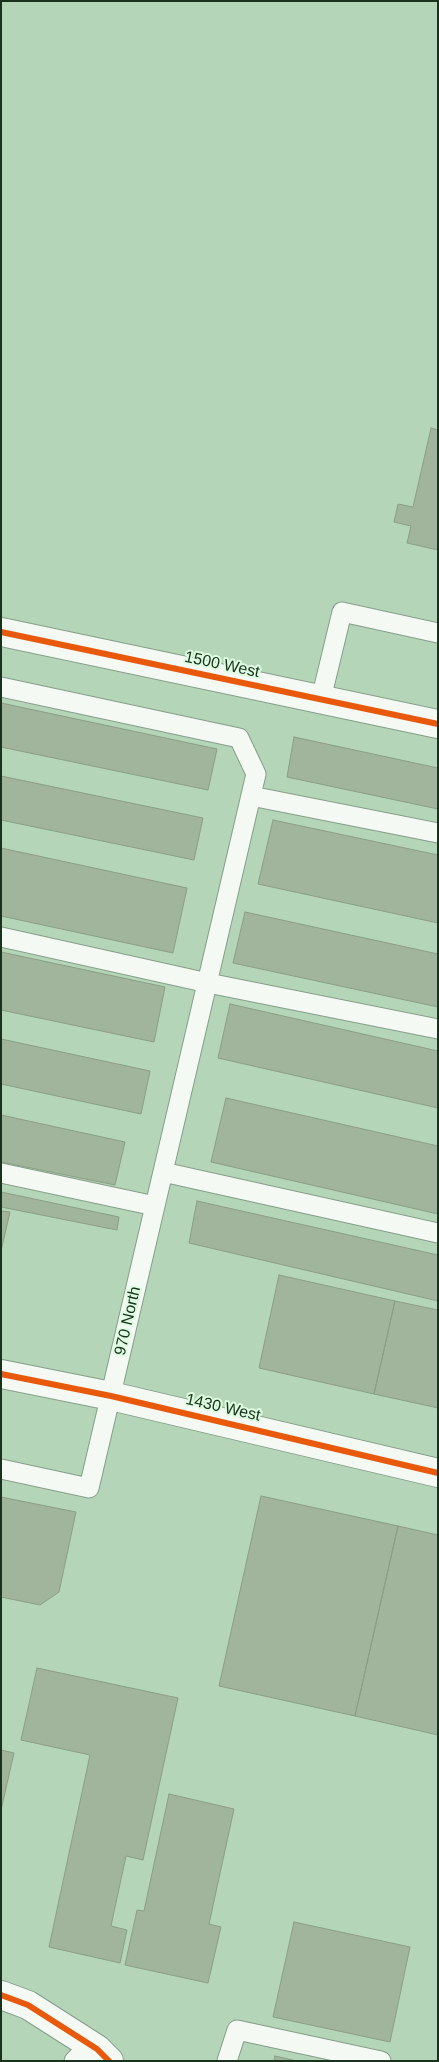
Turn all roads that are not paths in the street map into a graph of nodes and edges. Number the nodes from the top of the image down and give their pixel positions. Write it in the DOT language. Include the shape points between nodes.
graph roads {
  1 [pos="1,632"];
  2 [pos="438,633"];
  3 [pos="1,686"];
  4 [pos="321,700"];
  5 [pos="438,724"];
  6 [pos="251,796"];
  7 [pos="438,833"];
  8 [pos="1,937"];
  9 [pos="208,982"];
  10 [pos="438,1029"];
  11 [pos="163,1172"];
  12 [pos="1,1173"];
  13 [pos="155,1206"];
  14 [pos="438,1233"];
  15 [pos="1,1374"];
  16 [pos="111,1396"];
  17 [pos="1,1469"];
  18 [pos="438,1473"];
  19 [pos="1,1994"];
  20 [pos="91,2055"];
  21 [pos="226,2061"];
  22 [pos="381,2061"];
  1 -- 4 [label="street, 1500 West"];
  2 -- 4 [label="lane" via="342,612"];
  3 -- 6 [label="lane, 970 North" via="239,738 256,774"];
  4 -- 5 [label="street, 1500 West"];
  6 -- 7 [label="lane"];
  6 -- 9 [label="lane, 970 North"];
  8 -- 9 [label="lane"];
  9 -- 10 [label="lane"];
  9 -- 11 [label="lane, 970 North"];
  11 -- 13 [label="lane, 970 North"];
  11 -- 14 [label="lane"];
  12 -- 13 [label="lane"];
  13 -- 16 [label="lane, 970 North"];
  15 -- 16 [label="street, 1430 West"];
  16 -- 17 [label="lane, 970 North" via="89,1488"];
  16 -- 18 [label="street, 1430 West"];
  19 -- 20 [label="street" via="28,2005"];
  21 -- 22 [label="lane" via="237,2030"];
}
